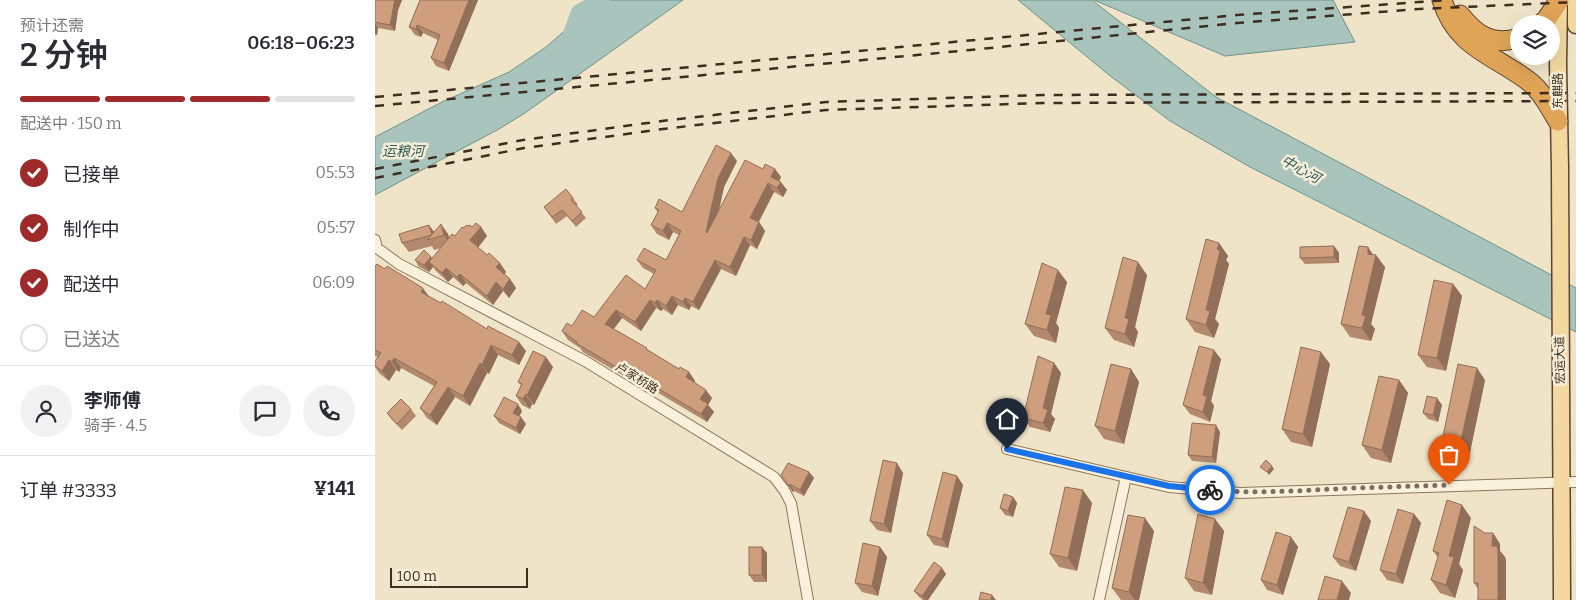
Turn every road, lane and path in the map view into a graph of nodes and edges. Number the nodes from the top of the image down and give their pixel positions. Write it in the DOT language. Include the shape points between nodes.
graph roads {
  1 [pos="1442,0"];
  2 [pos="1452,0"];
  3 [pos="1565,0"];
  4 [pos="1551,15"];
  5 [pos="1576,25"];
  6 [pos="1510,41"];
  7 [pos="1558,121"];
  8 [pos="375,240"];
  9 [pos="1007,449"];
  10 [pos="1126,477"];
  11 [pos="1569,482"];
  12 [pos="808,600"];
  13 [pos="1099,600"];
  14 [pos="1562,600"];
  1 -- 7 [label="highway" via="1457,29 1471,45 1532,84"];
  2 -- 6 [label="highway" via="1470,27 1488,39"];
  3 -- 4 [label="highway"];
  3 -- 5 [label="main road"];
  3 -- 7 [label="main road, 东麒路"];
  7 -- 11 [label="main road, 宏运大道" via="1560,326"];
  8 -- 12 [label="street, 卢家桥路" via="377,248 399,264 585,361 774,477 791,503"];
  9 -- 10 [label="street"];
  10 -- 11 [label="street" via="1169,486 1240,493"];
  10 -- 13 [label="street"];
  11 -- 14 [label="main road, 宏运大道"];
}
